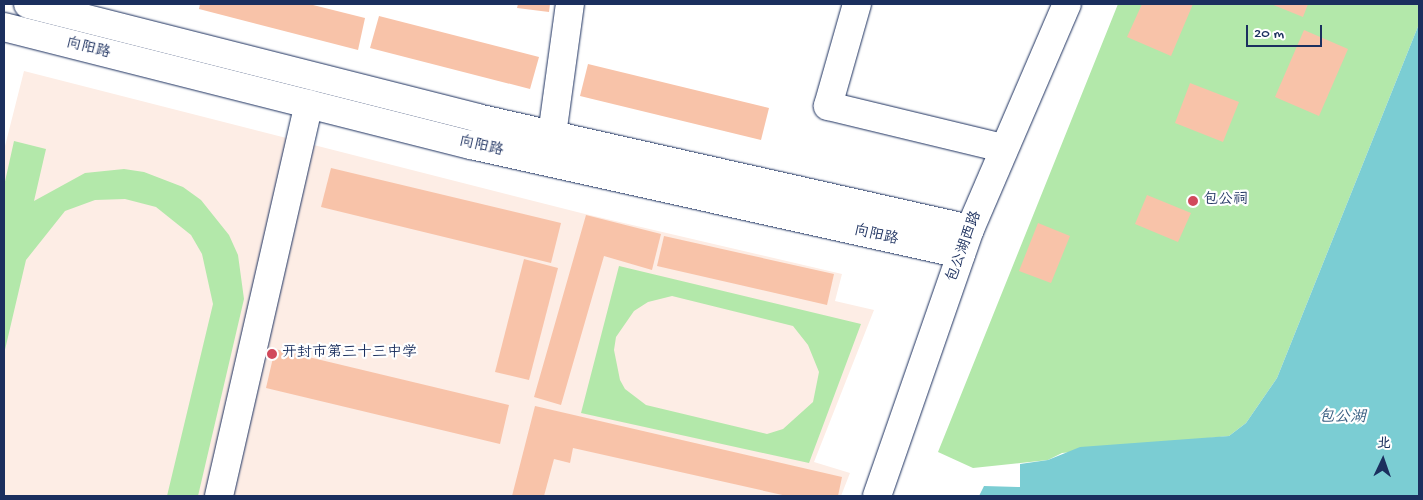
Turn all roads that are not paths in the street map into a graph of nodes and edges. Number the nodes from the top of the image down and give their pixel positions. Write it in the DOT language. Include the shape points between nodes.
graph roads {
  1 [pos="28,4"];
  2 [pos="570,4"];
  3 [pos="857,4"];
  4 [pos="1067,4"];
  5 [pos="4,27"];
  6 [pos="309,104"];
  7 [pos="552,134"];
  8 [pos="1003,148"];
  9 [pos="970,229"];
  10 [pos="961,254"];
  11 [pos="219,496"];
  12 [pos="877,496"];
  1 -- 7 [label="street, 向阳路"];
  2 -- 7 [label="street"];
  3 -- 8 [label="street" via="828,106"];
  4 -- 8 [label="street, 包公湖西路"];
  5 -- 6 [label="street, 向阳路"];
  6 -- 10 [label="street, 向阳路" via="471,146"];
  6 -- 11 [label="street"];
  7 -- 9 [label="street, 向阳路"];
  8 -- 9 [label="street, 包公湖西路"];
  9 -- 10 [label="street, 包公湖西路"];
  10 -- 12 [label="street, 包公湖西路"];
}
